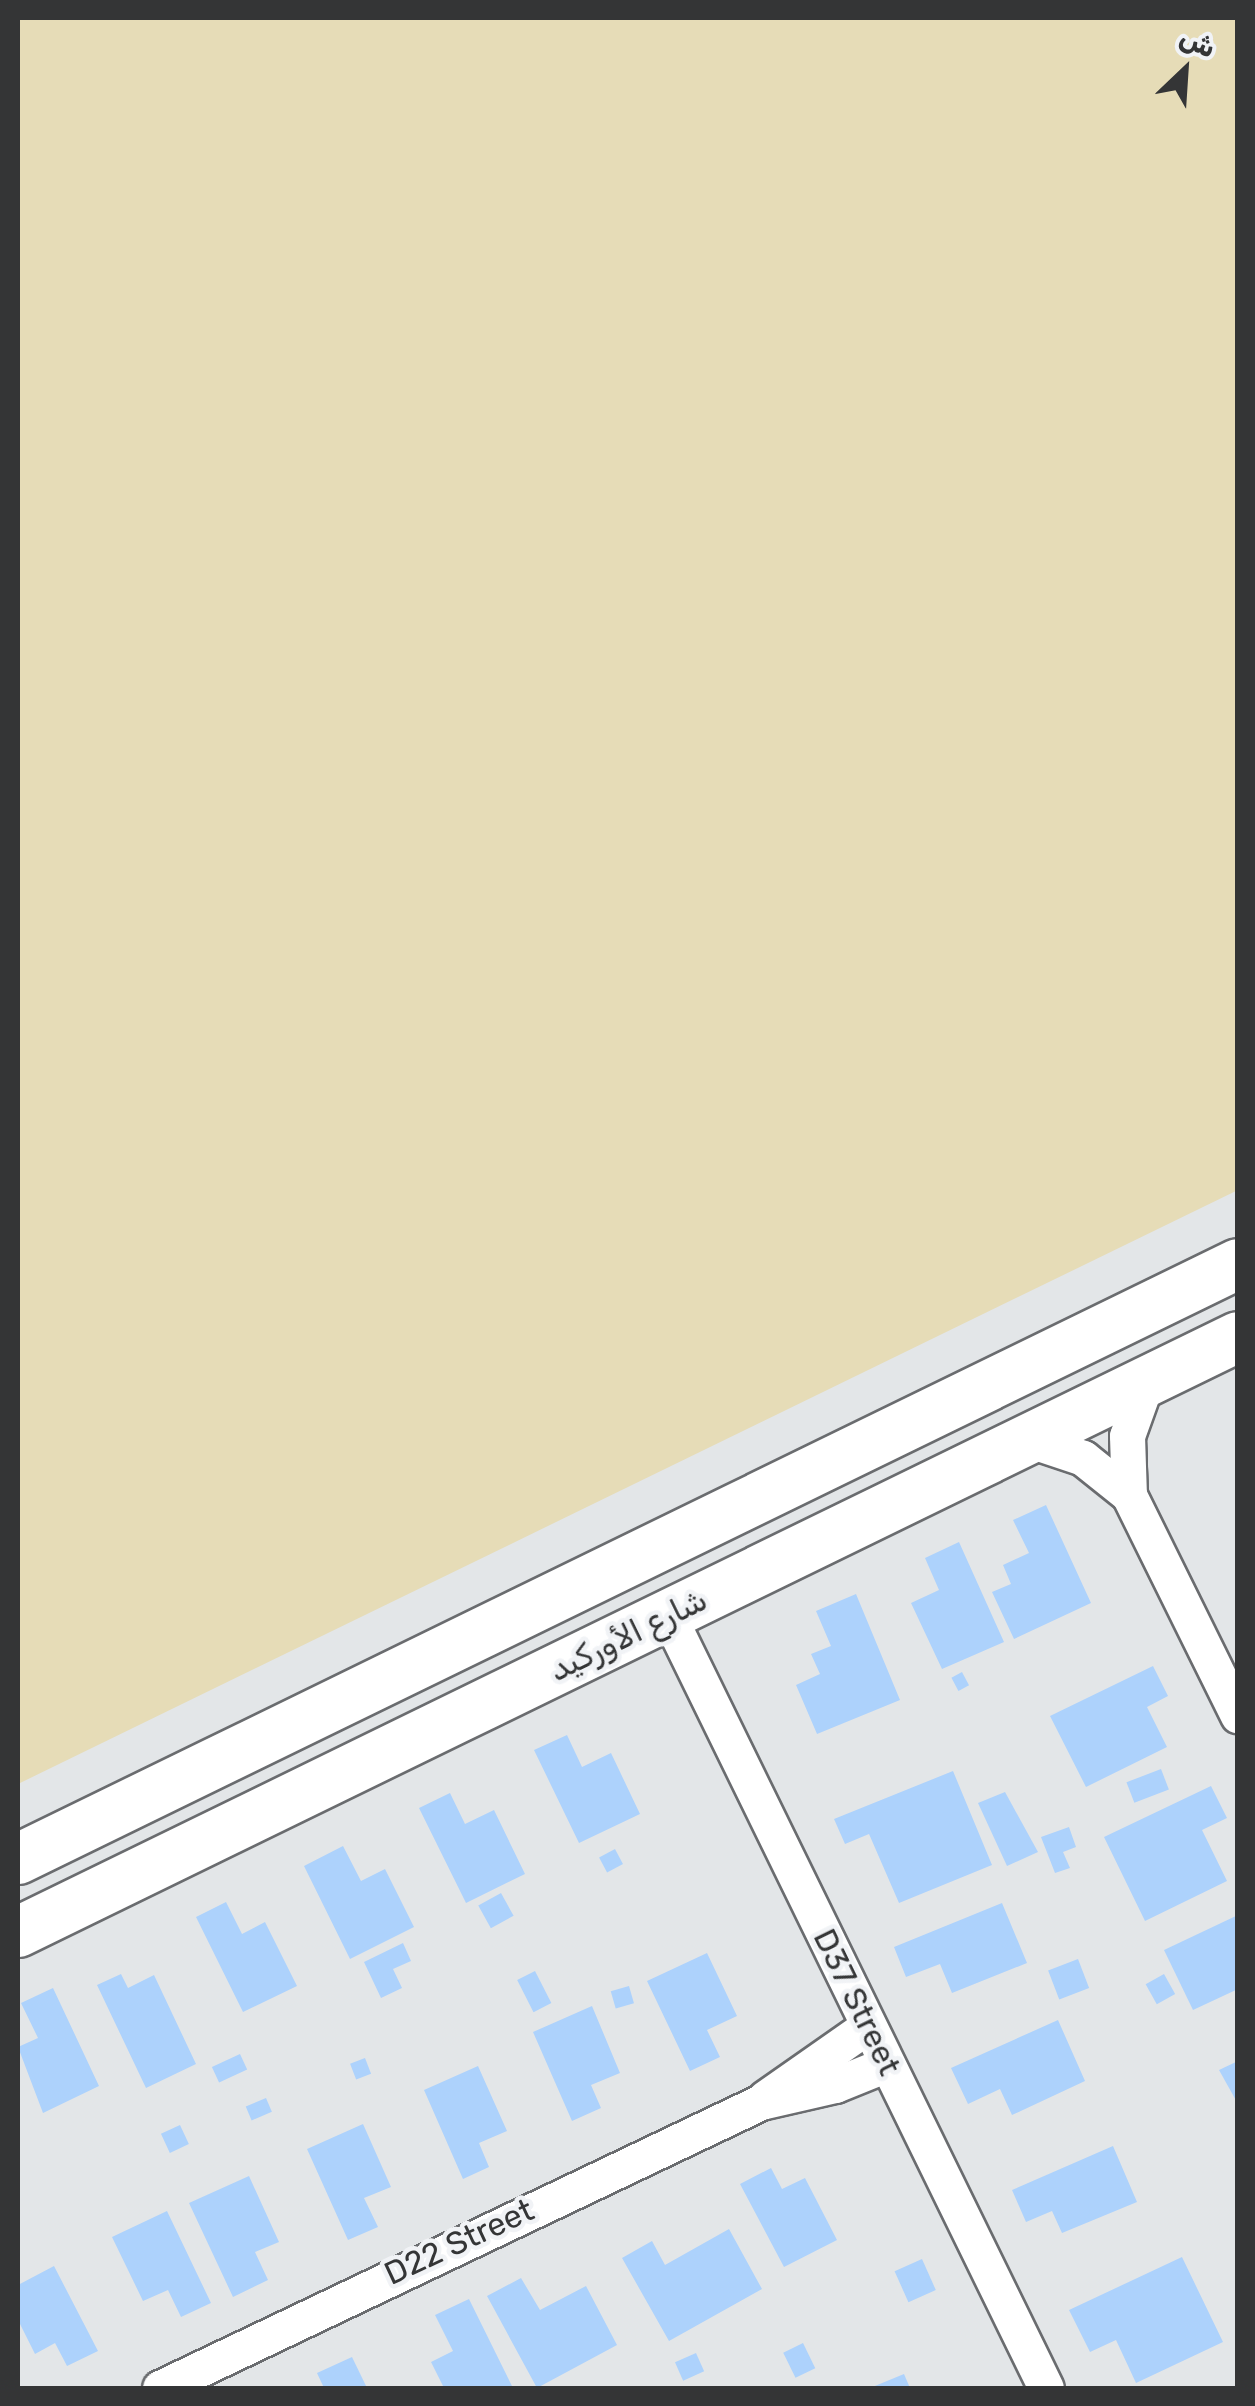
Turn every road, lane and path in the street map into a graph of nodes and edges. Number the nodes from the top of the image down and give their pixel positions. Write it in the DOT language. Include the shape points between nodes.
graph roads {
  1 [pos="1238,1264"];
  2 [pos="1238,1337"];
  3 [pos="1147,1380"];
  4 [pos="1026,1440"];
  5 [pos="795,1480"];
  6 [pos="1128,1495"];
  7 [pos="668,1615"];
  8 [pos="1238,1716"];
  9 [pos="18,1859"];
  10 [pos="18,1932"];
  11 [pos="868,2026"];
  12 [pos="887,2064"];
  13 [pos="760,2102"];
  14 [pos="160,2388"];
  15 [pos="1046,2388"];
  1 -- 5 [label="street, شارع الأوركيد"];
  2 -- 3 [label="street, شارع الأوركيد"];
  3 -- 4 [label="street, شارع الأوركيد"];
  3 -- 6 [label="street" via="1128,1436"];
  4 -- 6 [label="street" via="1082,1458"];
  4 -- 7 [label="street, شارع الأوركيد"];
  5 -- 7 [label="street" via="776,1519 678,1580"];
  5 -- 9 [label="street, شارع الأوركيد"];
  6 -- 8 [label="street"];
  7 -- 10 [label="street, شارع الأوركيد"];
  7 -- 11 [label="street, D37 Street"];
  11 -- 12 [label="street, D37 Street"];
  11 -- 13 [label="street, D22 Street"];
  12 -- 13 [label="street, D22 Street" via="835,2085"];
  12 -- 15 [label="street, D37 Street"];
  13 -- 14 [label="street, D22 Street"];
}
